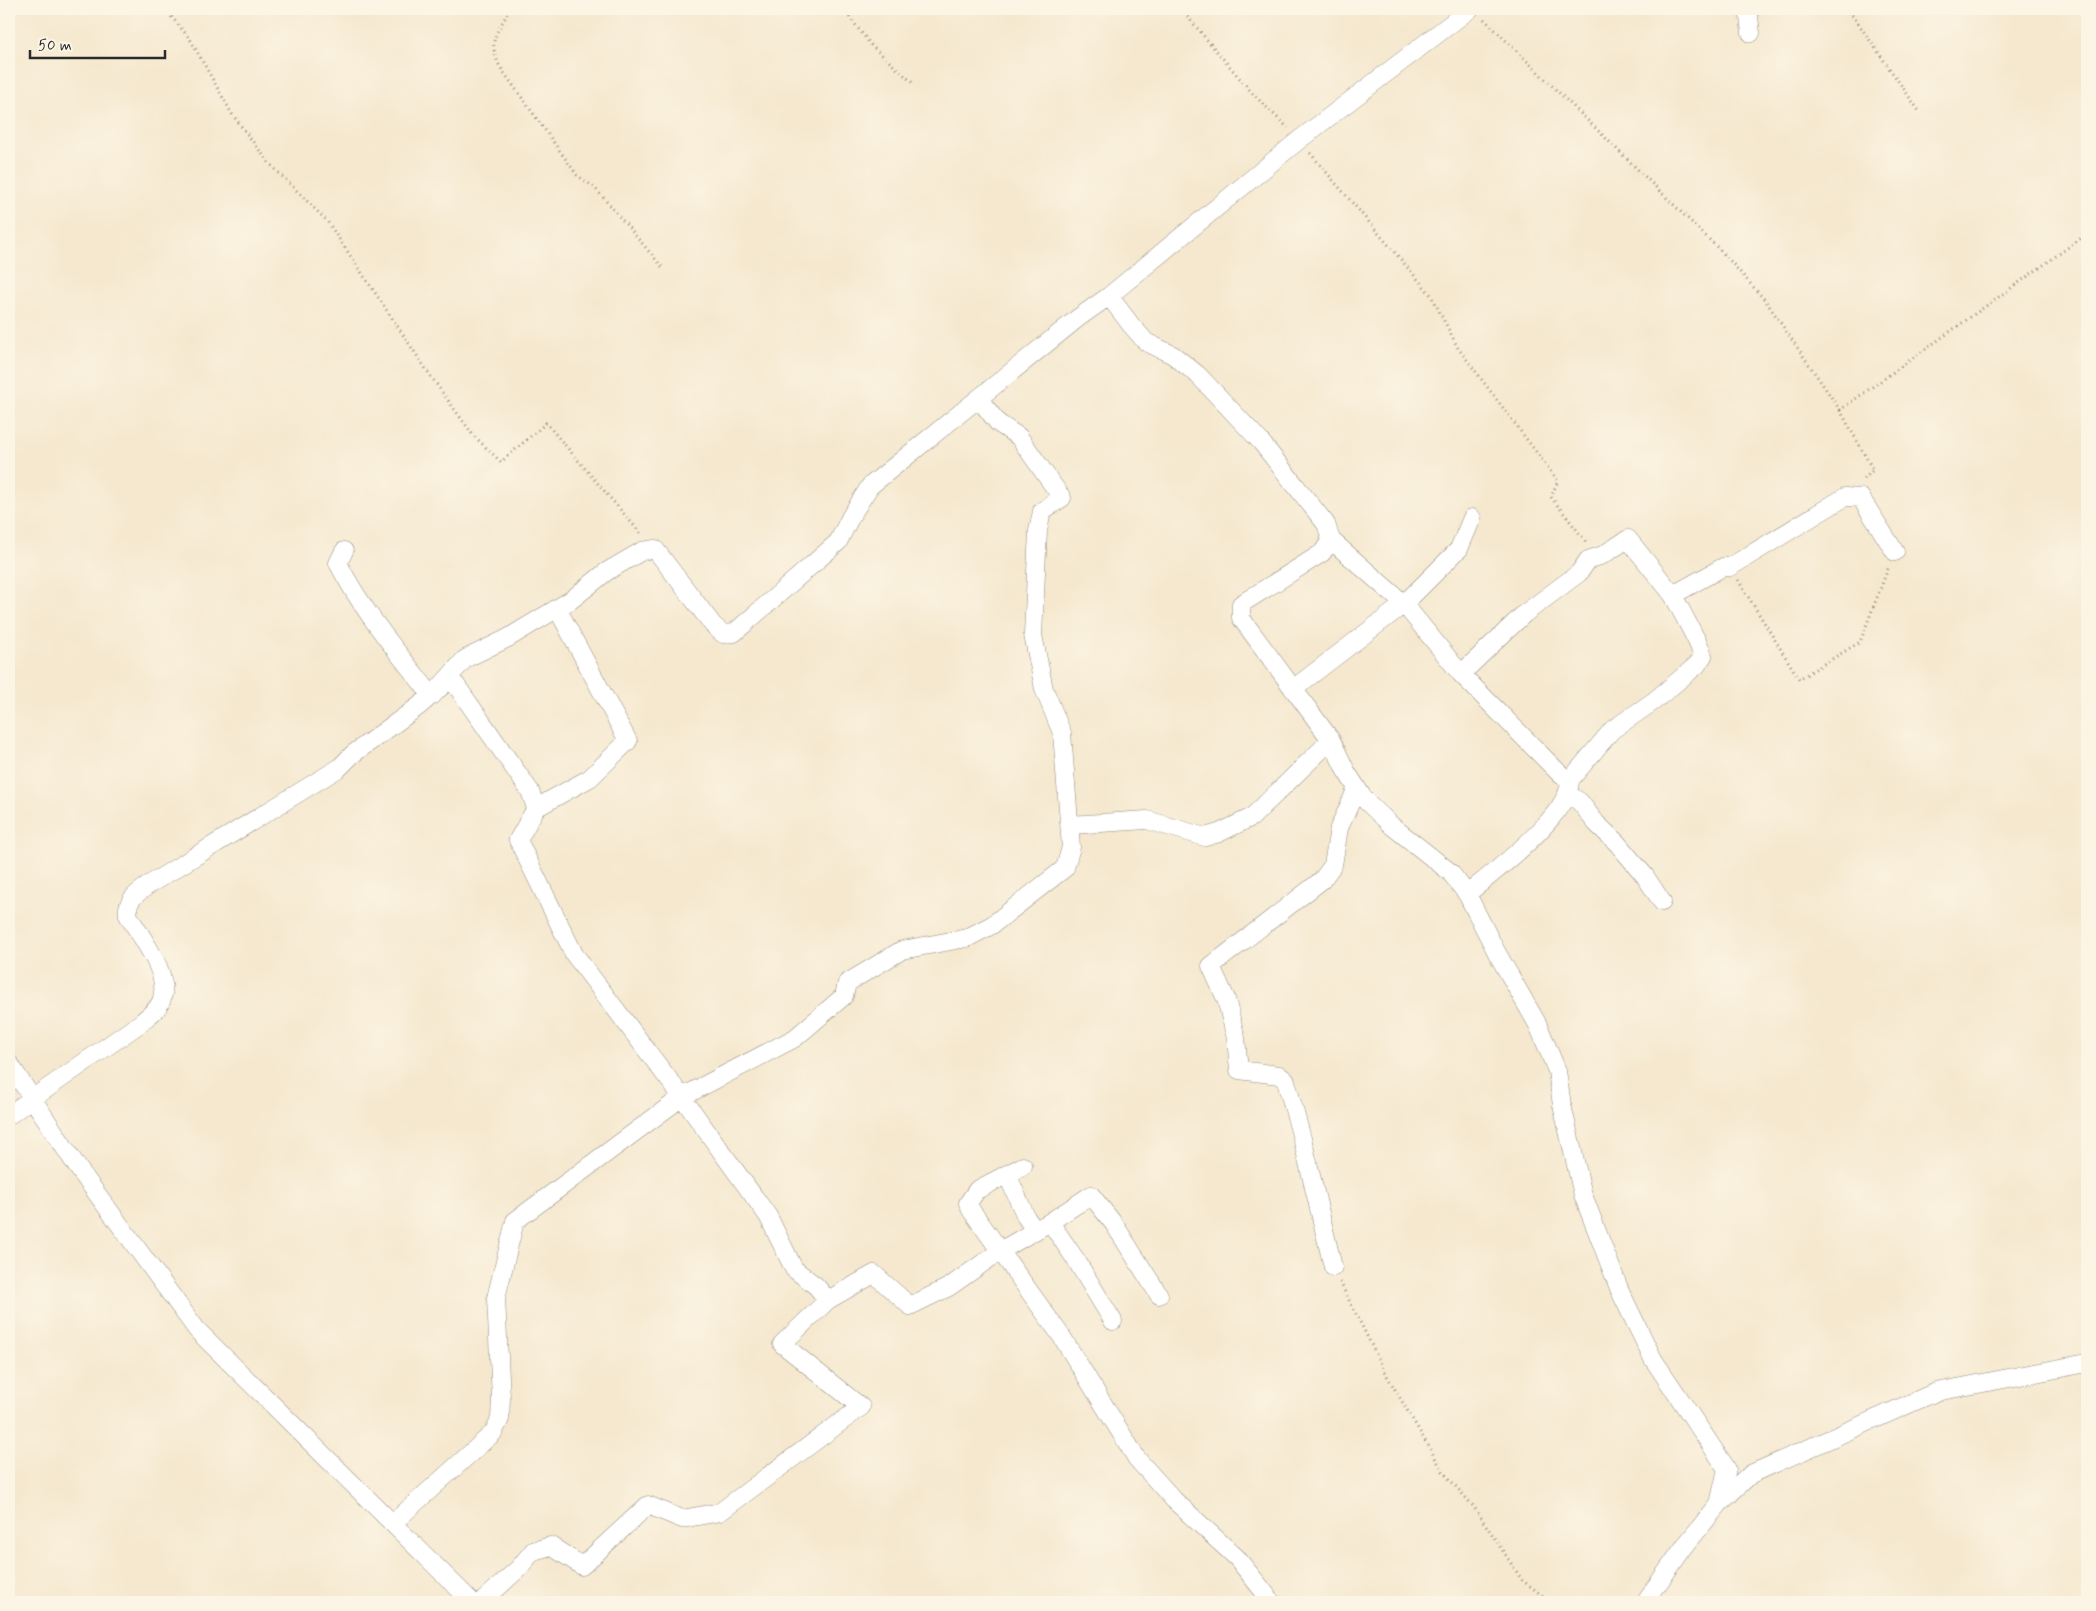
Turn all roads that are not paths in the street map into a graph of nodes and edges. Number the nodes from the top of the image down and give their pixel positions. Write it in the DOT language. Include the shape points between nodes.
graph roads {
  1 [pos="1748,9"];
  2 [pos="1475,12"];
  3 [pos="1751,33"];
  4 [pos="1109,296"];
  5 [pos="979,399"];
  6 [pos="1472,518"];
  7 [pos="1331,540"];
  8 [pos="344,551"];
  9 [pos="1895,552"];
  10 [pos="1673,595"];
  11 [pos="1404,604"];
  12 [pos="557,608"];
  13 [pos="1461,674"];
  14 [pos="1293,689"];
  15 [pos="432,696"];
  16 [pos="1331,740"];
  17 [pos="1569,787"];
  18 [pos="1357,788"];
  19 [pos="536,808"];
  20 [pos="1070,826"];
  21 [pos="1467,894"];
  22 [pos="1662,902"];
  23 [pos="9,1063"];
  24 [pos="33,1097"];
  25 [pos="682,1098"];
  26 [pos="9,1115"];
  27 [pos="1043,1226"];
  28 [pos="1000,1251"];
  29 [pos="1332,1267"];
  30 [pos="1159,1295"];
  31 [pos="828,1300"];
  32 [pos="1113,1321"];
  33 [pos="2087,1364"];
  34 [pos="1720,1504"];
  35 [pos="393,1523"];
  36 [pos="472,1602"];
  37 [pos="482,1602"];
  38 [pos="1272,1602"];
  39 [pos="1645,1602"];
  1 -- 3 [label="street"];
  2 -- 4 [label="street" via="1299,140"];
  4 -- 5 [label="street"];
  4 -- 7 [label="street" via="1146,342 1173,355 1198,375 1261,442 1326,524"];
  5 -- 12 [label="street" via="870,486 838,542 734,633 723,634 713,625 655,549 642,551"];
  5 -- 20 [label="street" via="998,423 1020,437 1062,498 1042,512 1038,531 1033,635 1044,689 1062,733"];
  6 -- 11 [label="street" via="1459,549"];
  7 -- 11 [label="street"];
  7 -- 14 [label="street" via="1322,553 1241,604 1240,618"];
  8 -- 15 [label="street" via="338,563 363,608"];
  9 -- 10 [label="street" via="1861,498 1845,497 1730,567 1723,566"];
  10 -- 13 [label="street" via="1628,539 1588,560 1579,573 1524,614"];
  10 -- 17 [label="street" via="1703,656 1697,665 1654,701 1612,730"];
  11 -- 13 [label="street"];
  11 -- 14 [label="street"];
  12 -- 15 [label="street" via="465,660"];
  12 -- 19 [label="street" via="628,741 590,778"];
  13 -- 17 [label="street" via="1561,775"];
  14 -- 16 [label="street"];
  15 -- 19 [label="street" via="449,680 456,685 530,791"];
  15 -- 24 [label="street" via="339,768 133,896 127,906 128,915 157,963 163,981 163,995 158,1007 142,1022"];
  16 -- 18 [label="street"];
  16 -- 20 [label="street" via="1252,817 1219,833 1205,837 1147,820"];
  17 -- 21 [label="street" via="1546,824"];
  17 -- 22 [label="street" via="1596,823 1645,876"];
  18 -- 21 [label="street" via="1392,826 1450,872"];
  18 -- 29 [label="street" via="1339,828 1333,865 1322,880 1211,966 1226,999 1236,1038 1239,1070 1278,1075 1286,1081"];
  19 -- 25 [label="street" via="518,840 574,954"];
  20 -- 25 [label="street" via="1071,847 1065,868 992,925 967,938 902,950 848,983 844,996 795,1038"];
  21 -- 34 [label="street" via="1538,1025 1556,1071 1583,1195 1620,1291 1653,1359 1727,1469"];
  23 -- 24 [label="street"];
  24 -- 26 [label="street"];
  24 -- 35 [label="street" via="78,1168 197,1330"];
  25 -- 31 [label="street" via="768,1216 794,1269"];
  25 -- 35 [label="street" via="515,1221 496,1298 500,1419 493,1433"];
  27 -- 28 [label="street"];
  27 -- 28 [label="street" via="1026,1217 1015,1170 977,1190 968,1203"];
  27 -- 30 [label="street" via="1091,1195 1114,1224"];
  27 -- 32 [label="street" via="1076,1260"];
  28 -- 31 [label="street" via="949,1287 910,1306 874,1274"];
  28 -- 38 [label="street" via="1062,1337 1137,1459 1174,1500 1237,1558"];
  31 -- 37 [label="street" via="782,1344 861,1406 720,1512 682,1519 648,1505 582,1566 551,1546 533,1551"];
  33 -- 34 [label="street" via="1936,1392 1751,1474"];
  34 -- 39 [label="street"];
  35 -- 36 [label="street"];
}
